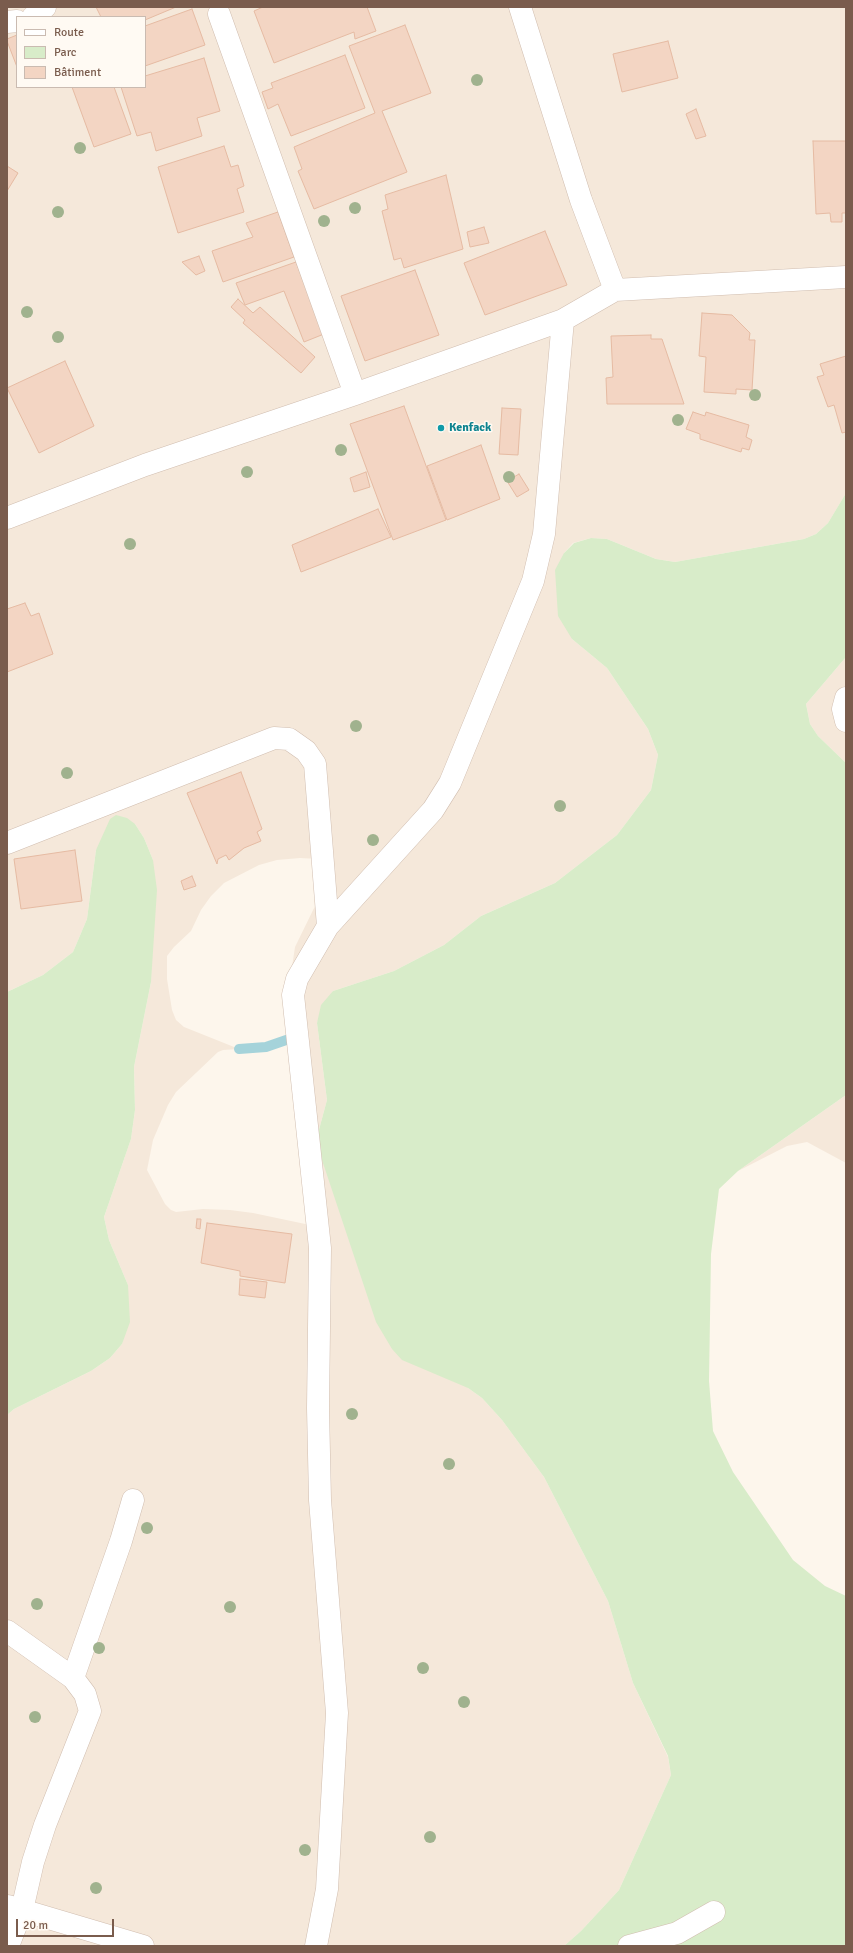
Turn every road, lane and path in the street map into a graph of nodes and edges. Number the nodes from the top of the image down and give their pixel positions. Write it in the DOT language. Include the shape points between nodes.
graph roads {
  1 [pos="45,7"];
  2 [pos="520,7"];
  3 [pos="219,14"];
  4 [pos="34,16"];
  5 [pos="846,277"];
  6 [pos="615,290"];
  7 [pos="563,320"];
  8 [pos="355,394"];
  9 [pos="8,514"];
  10 [pos="846,698"];
  11 [pos="846,720"];
  12 [pos="7,844"];
  13 [pos="328,926"];
  14 [pos="133,1500"];
  15 [pos="7,1631"];
  16 [pos="72,1678"];
  17 [pos="14,1908"];
  18 [pos="714,1912"];
  19 [pos="8,1946"];
  20 [pos="142,1946"];
  21 [pos="316,1946"];
  22 [pos="629,1946"];
  1 -- 4 [label="street"];
  2 -- 6 [label="street" via="581,200"];
  3 -- 8 [label="street"];
  5 -- 6 [label="street"];
  6 -- 7 [label="street"];
  7 -- 8 [label="street"];
  7 -- 13 [label="street" via="544,534 533,580 450,783 433,810"];
  8 -- 9 [label="street"];
  10 -- 11 [label="street" via="843,709"];
  12 -- 13 [label="street" via="274,738 289,739 306,750 315,764"];
  13 -- 21 [label="street" via="297,980 293,995 320,1248 320,1500 337,1713 326,1889"];
  14 -- 16 [label="street"];
  15 -- 16 [label="street"];
  16 -- 17 [label="street" via="85,1694 90,1710"];
  17 -- 19 [label="street"];
  17 -- 20 [label="street"];
  18 -- 22 [label="street" via="677,1933"];
}
